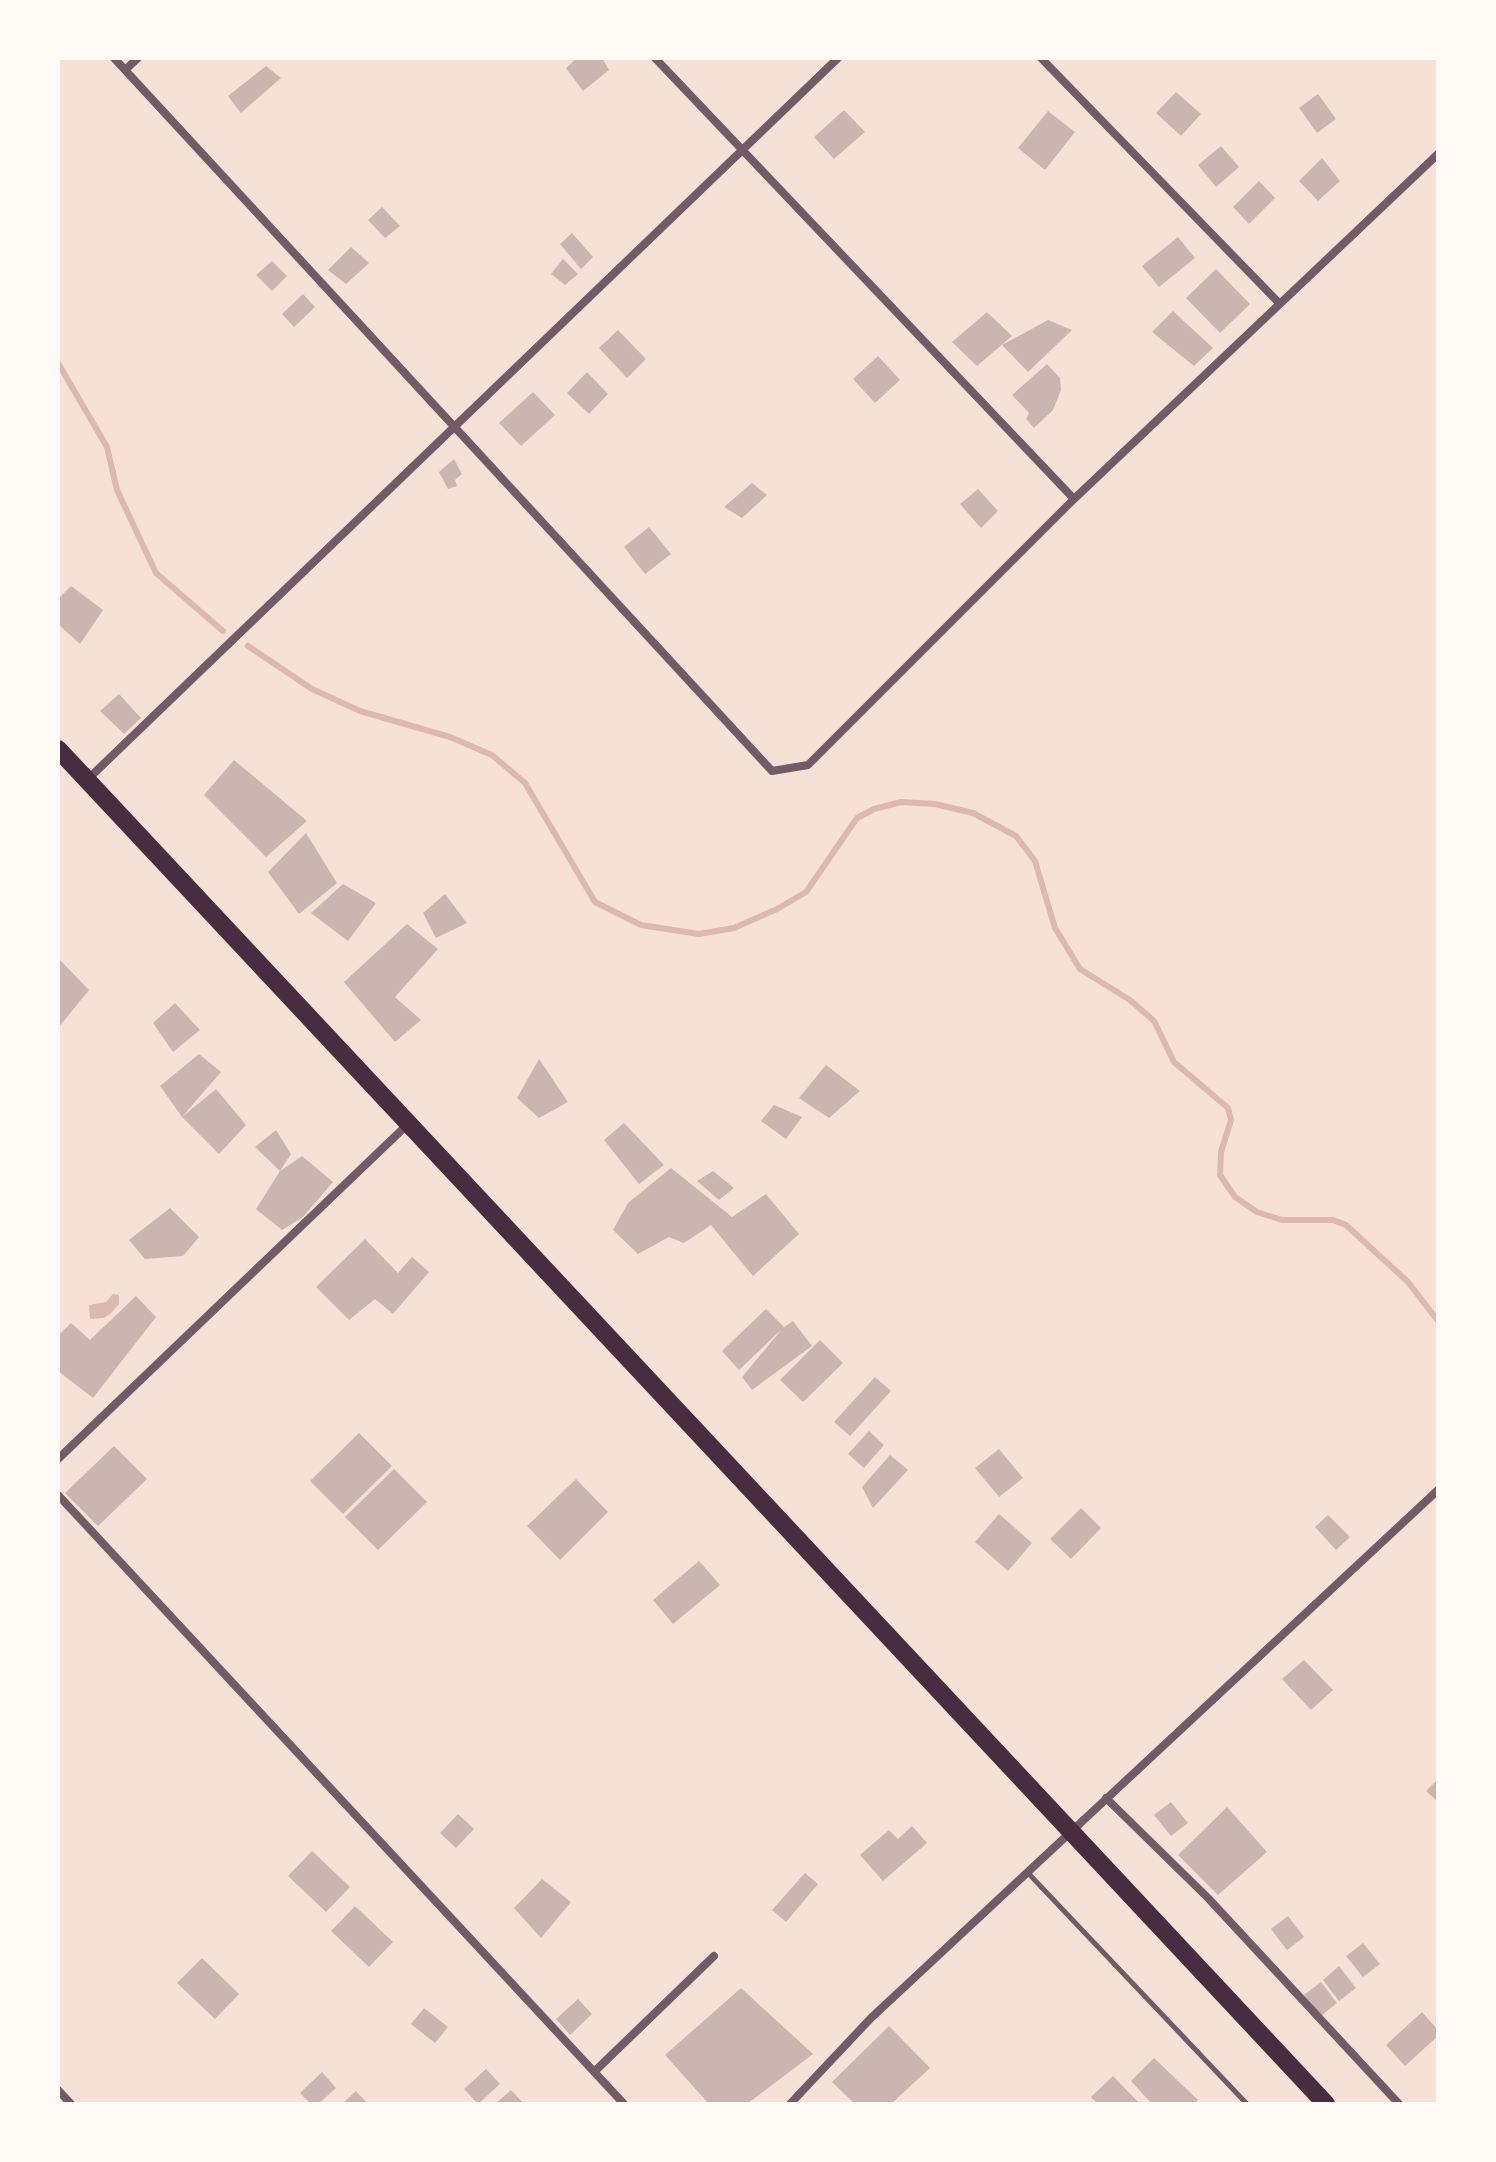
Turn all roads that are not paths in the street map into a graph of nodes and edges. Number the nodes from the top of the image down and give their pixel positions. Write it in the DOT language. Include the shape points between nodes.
graph roads {
  1 [pos="114,58"];
  2 [pos="138,58"];
  3 [pos="655,58"];
  4 [pos="838,58"];
  5 [pos="1041,58"];
  6 [pos="125,70"];
  7 [pos="741,149"];
  8 [pos="1438,154"];
  9 [pos="1278,302"];
  10 [pos="453,425"];
  11 [pos="1074,499"];
  12 [pos="58,749"];
  13 [pos="87,780"];
  14 [pos="409,1124"];
  15 [pos="58,1459"];
  16 [pos="1438,1490"];
  17 [pos="58,1495"];
  18 [pos="1106,1798"];
  19 [pos="1070,1831"];
  20 [pos="1027,1872"];
  21 [pos="714,1956"];
  22 [pos="594,2072"];
  23 [pos="58,2090"];
  24 [pos="71,2104"];
  25 [pos="624,2104"];
  26 [pos="790,2104"];
  27 [pos="1247,2104"];
  28 [pos="1326,2104"];
  29 [pos="1399,2104"];
  1 -- 6 [label="street"];
  2 -- 6 [label="street"];
  3 -- 7 [label="street"];
  4 -- 7 [label="street"];
  5 -- 9 [label="street"];
  6 -- 10 [label="street"];
  7 -- 10 [label="street"];
  7 -- 11 [label="street"];
  8 -- 9 [label="street"];
  9 -- 11 [label="street"];
  10 -- 11 [label="street" via="772,771 808,765"];
  10 -- 13 [label="street"];
  12 -- 13 [label="highway"];
  13 -- 14 [label="highway"];
  14 -- 15 [label="street"];
  14 -- 19 [label="highway"];
  16 -- 18 [label="street"];
  17 -- 22 [label="street"];
  18 -- 19 [label="street"];
  18 -- 29 [label="street" via="1208,1898"];
  19 -- 20 [label="street"];
  19 -- 28 [label="highway"];
  20 -- 26 [label="street" via="871,2018"];
  20 -- 27 [label="lane"];
  21 -- 22 [label="street"];
  22 -- 25 [label="street"];
  23 -- 24 [label="street"];
}
